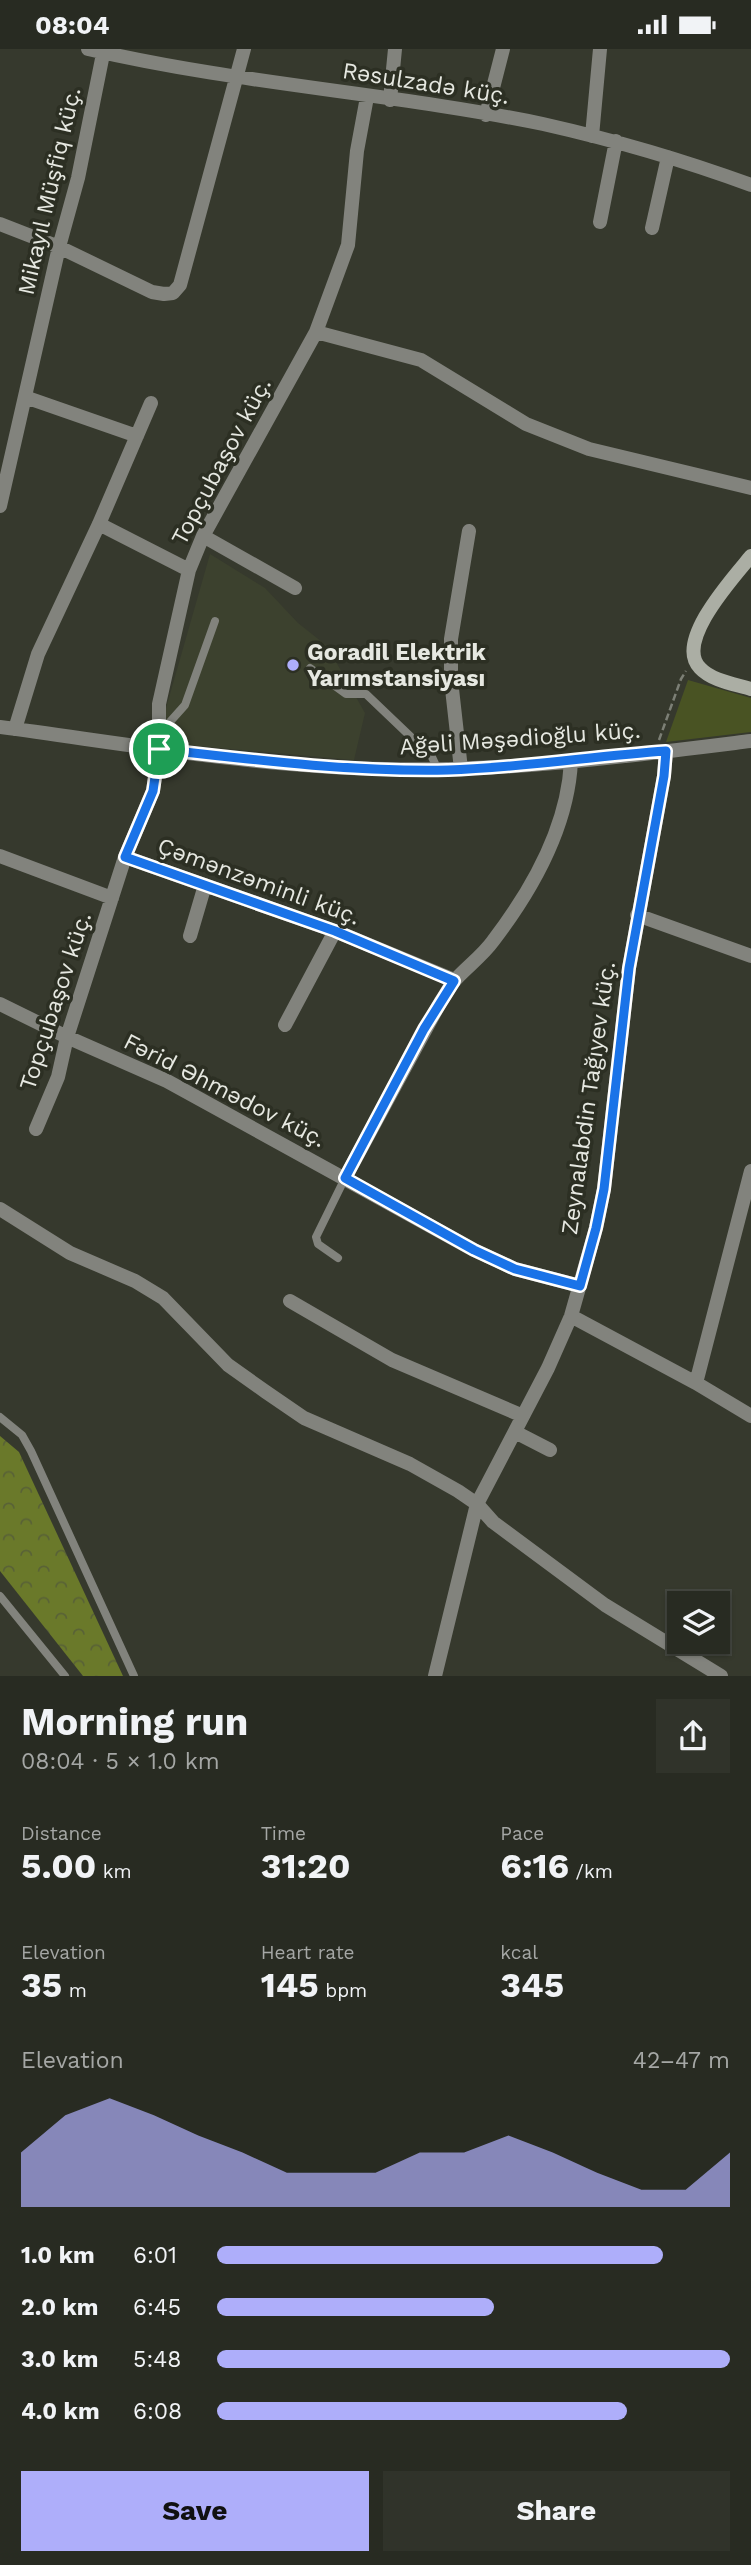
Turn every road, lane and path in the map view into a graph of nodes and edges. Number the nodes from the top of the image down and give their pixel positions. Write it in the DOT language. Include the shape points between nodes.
graph roads {
  1 [pos="244,49"];
  2 [pos="395,49"];
  3 [pos="503,49"];
  4 [pos="600,49"];
  5 [pos="98,50"];
  6 [pos="235,78"];
  7 [pos="367,97"];
  8 [pos="390,100"];
  9 [pos="486,115"];
  10 [pos="592,136"];
  11 [pos="616,141"];
  12 [pos="668,157"];
  13 [pos="751,185"];
  14 [pos="600,222"];
  15 [pos="0,224"];
  16 [pos="652,228"];
  17 [pos="59,247"];
  18 [pos="316,332"];
  19 [pos="25,397"];
  20 [pos="151,403"];
  21 [pos="137,436"];
  22 [pos="751,488"];
  23 [pos="0,506"];
  24 [pos="99,524"];
  25 [pos="469,531"];
  26 [pos="203,536"];
  27 [pos="751,556"];
  28 [pos="189,570"];
  29 [pos="295,588"];
  30 [pos="215,621"];
  31 [pos="694,660"];
  32 [pos="310,668"];
  33 [pos="751,689"];
  34 [pos="158,725"];
  35 [pos="7,728"];
  36 [pos="751,740"];
  37 [pos="159,749"];
  38 [pos="663,752"];
  39 [pos="571,761"];
  40 [pos="461,769"];
  41 [pos="438,770"];
  42 [pos="0,856"];
  43 [pos="125,857"];
  44 [pos="205,885"];
  45 [pos="112,898"];
  46 [pos="637,915"];
  47 [pos="335,931"];
  48 [pos="190,936"];
  49 [pos="751,956"];
  50 [pos="454,981"];
  51 [pos="0,1004"];
  52 [pos="285,1025"];
  53 [pos="67,1037"];
  54 [pos="36,1129"];
  55 [pos="751,1171"];
  56 [pos="345,1178"];
  57 [pos="0,1209"];
  58 [pos="338,1258"];
  59 [pos="580,1286"];
  60 [pos="290,1301"];
  61 [pos="570,1316"];
  62 [pos="696,1383"];
  63 [pos="523,1416"];
  64 [pos="751,1416"];
  65 [pos="0,1417"];
  66 [pos="515,1432"];
  67 [pos="550,1450"];
  68 [pos="477,1504"];
  69 [pos="0,1596"];
  70 [pos="65,1676"];
  71 [pos="134,1676"];
  72 [pos="435,1676"];
  73 [pos="721,1676"];
  1 -- 6 [label="street"];
  2 -- 8 [label="street"];
  3 -- 9 [label="street"];
  4 -- 10 [label="street"];
  5 -- 6 [label="street, Rəsulzadə küç."];
  5 -- 17 [label="street, Mikayıl Müşfiq küç." via="78,178"];
  6 -- 7 [label="street, Rəsulzadə küç."];
  6 -- 17 [label="street" via="180,285 173,293 152,292"];
  7 -- 8 [label="street, Rəsulzadə küç."];
  7 -- 18 [label="street, Topçubaşov küç." via="348,245"];
  8 -- 9 [label="street, Rəsulzadə küç."];
  9 -- 10 [label="street, Rəsulzadə küç."];
  10 -- 11 [label="street, Rəsulzadə küç."];
  11 -- 12 [label="street, Rəsulzadə küç."];
  11 -- 14 [label="street"];
  12 -- 13 [label="street, Rəsulzadə küç."];
  12 -- 16 [label="street"];
  15 -- 17 [label="street"];
  17 -- 19 [label="street, Mikayıl Müşfiq küç."];
  18 -- 22 [label="street" via="421,361 526,424 589,449"];
  18 -- 26 [label="street, Topçubaşov küç."];
  19 -- 21 [label="street"];
  19 -- 23 [label="street, Mikayıl Müşfiq küç."];
  20 -- 21 [label="street"];
  21 -- 24 [label="street"];
  24 -- 28 [label="street"];
  24 -- 35 [label="street"];
  25 -- 40 [label="street" via="451,639"];
  26 -- 28 [label="street, Topçubaşov küç."];
  26 -- 29 [label="street"];
  27 -- 31 [label="street" via="697,630 692,641"];
  28 -- 34 [label="street, Topçubaşov küç."];
  30 -- 34 [label="lane" via="185,705 168,724"];
  31 -- 33 [label="street" via="705,673"];
  31 -- 38 [label="path" via="681,679 659,736"];
  32 -- 41 [label="lane" via="346,694 366,694 432,757"];
  34 -- 37 [label="street, Topçubaşov küç."];
  35 -- 37 [label="street, Ağəli Məşədioğlu küç."];
  36 -- 38 [label="street, Ağəli Məşədioğlu küç."];
  37 -- 41 [label="street, Ağəli Məşədioğlu küç." via="326,766"];
  37 -- 43 [label="street, Topçubaşov küç." via="153,791"];
  38 -- 39 [label="street, Ağəli Məşədioğlu küç."];
  38 -- 46 [label="street, Zeynalabdin Tağıyev küç." via="664,776"];
  39 -- 40 [label="street, Ağəli Məşədioğlu küç."];
  39 -- 50 [label="street" via="560,822 533,878 492,943"];
  40 -- 41 [label="street, Ağəli Məşədioğlu küç."];
  42 -- 45 [label="street"];
  43 -- 44 [label="street, Çəmənzəminli küç."];
  43 -- 45 [label="street, Topçubaşov küç."];
  44 -- 47 [label="street, Çəmənzəminli küç."];
  44 -- 48 [label="street"];
  45 -- 53 [label="street, Topçubaşov küç."];
  46 -- 49 [label="street"];
  46 -- 59 [label="street, Zeynalabdin Tağıyev küç." via="604,1189"];
  47 -- 50 [label="street, Çəmənzəminli küç."];
  47 -- 52 [label="street"];
  50 -- 56 [label="street"];
  51 -- 53 [label="street, Fərid Əhmədov küç."];
  53 -- 54 [label="street, Topçubaşov küç." via="58,1077"];
  53 -- 56 [label="street, Fərid Əhmədov küç." via="167,1081"];
  55 -- 62 [label="street"];
  56 -- 58 [label="lane" via="316,1237 318,1244"];
  56 -- 59 [label="street, Fərid Əhmədov küç." via="474,1250 548,1279"];
  57 -- 68 [label="street" via="70,1253 163,1298 228,1365 304,1418 410,1464"];
  59 -- 61 [label="street, Zeynalabdin Tağıyev küç."];
  60 -- 63 [label="street" via="392,1360"];
  61 -- 62 [label="street"];
  61 -- 63 [label="street, Zeynalabdin Tağıyev küç."];
  62 -- 64 [label="street"];
  63 -- 66 [label="street, Zeynalabdin Tağıyev küç."];
  65 -- 71 [label="lane" via="22,1435 31,1451"];
  66 -- 67 [label="street"];
  66 -- 68 [label="street, Zeynalabdin Tağıyev küç."];
  68 -- 72 [label="street, Zeynalabdin Tağıyev küç."];
  68 -- 73 [label="street" via="492,1522 605,1605"];
  69 -- 70 [label="lane"];
}
